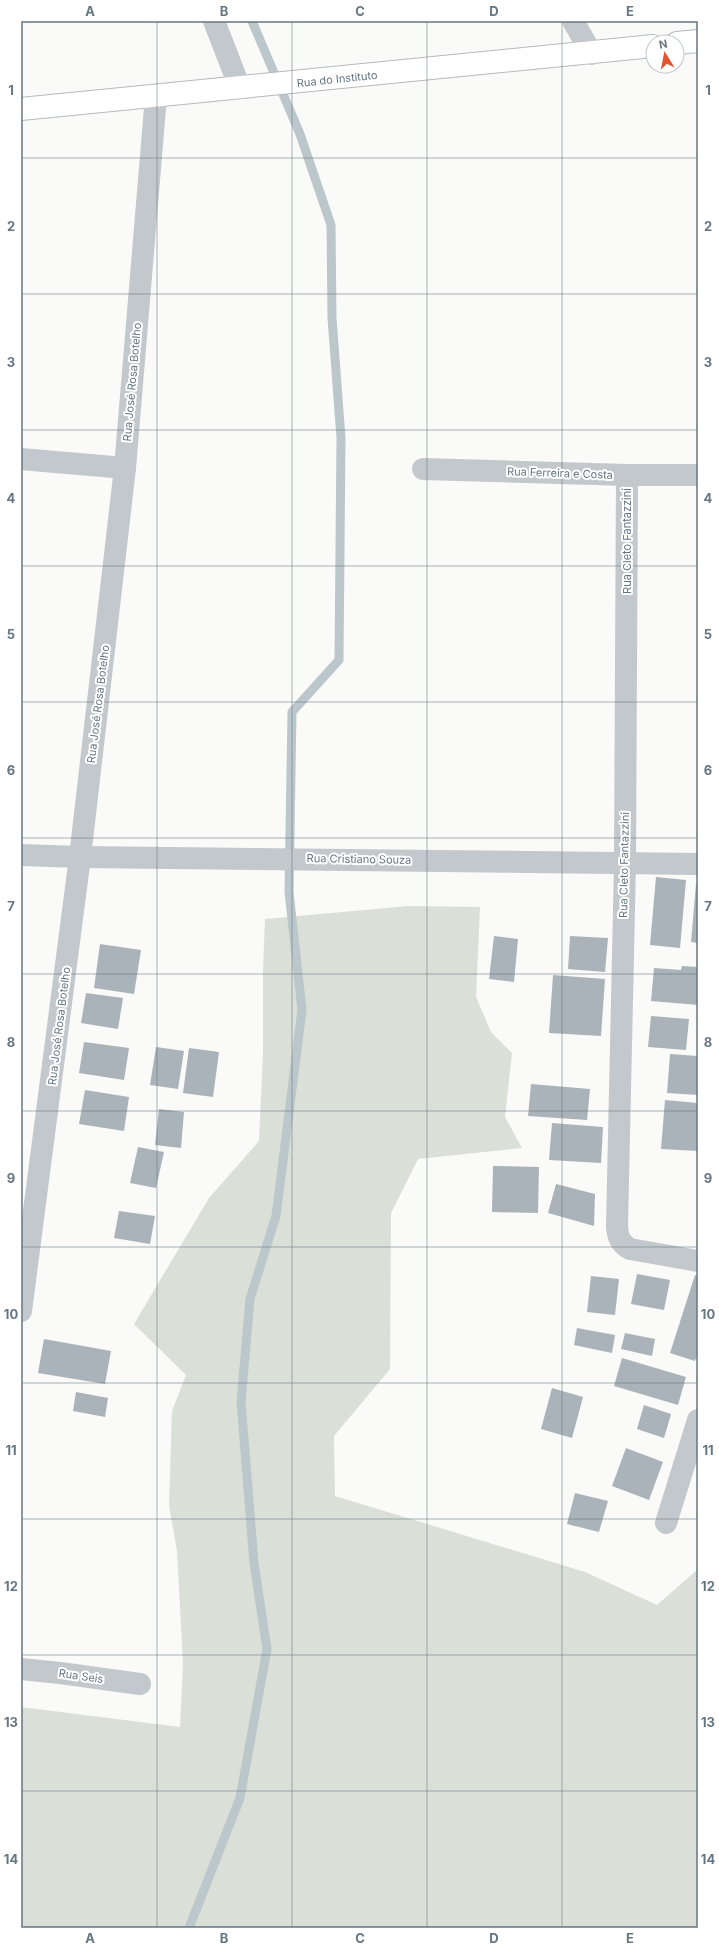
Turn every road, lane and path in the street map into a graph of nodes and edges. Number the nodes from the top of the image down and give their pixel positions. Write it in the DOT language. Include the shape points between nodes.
graph roads {
  1 [pos="214,21"];
  2 [pos="573,21"];
  3 [pos="698,41"];
  4 [pos="685,42"];
  5 [pos="645,47"];
  6 [pos="592,54"];
  7 [pos="240,88"];
  8 [pos="156,96"];
  9 [pos="21,109"];
  10 [pos="21,459"];
  11 [pos="125,468"];
  12 [pos="423,469"];
  13 [pos="627,475"];
  14 [pos="698,475"];
  15 [pos="21,855"];
  16 [pos="80,857"];
  17 [pos="625,864"];
  18 [pos="698,864"];
  19 [pos="26,1242"];
  20 [pos="698,1261"];
  21 [pos="21,1311"];
  22 [pos="698,1420"];
  23 [pos="666,1523"];
  24 [pos="21,1669"];
  25 [pos="140,1684"];
  1 -- 7 [label="street"];
  2 -- 6 [label="street"];
  3 -- 4 [label="main road"];
  5 -- 6 [label="main road, Rua do Instituto"];
  6 -- 7 [label="main road, Rua do Instituto"];
  7 -- 8 [label="main road, Rua do Instituto"];
  8 -- 9 [label="main road, Rua do Instituto"];
  8 -- 11 [label="street, Rua José Rosa Botelho"];
  10 -- 11 [label="street"];
  11 -- 16 [label="street, Rua José Rosa Botelho"];
  12 -- 13 [label="street, Rua Ferreira e Costa"];
  13 -- 14 [label="street, Rua Ferreira e Costa"];
  13 -- 17 [label="street, Rua Cleto Fantazzini"];
  15 -- 16 [label="street, Rua Cristiano Souza"];
  16 -- 17 [label="street, Rua Cristiano Souza"];
  16 -- 19 [label="street, Rua José Rosa Botelho"];
  17 -- 18 [label="street, Rua Cristiano Souza"];
  17 -- 20 [label="street, Rua Cleto Fantazzini" via="618,1237 621,1243 630,1249"];
  19 -- 21 [label="street, Rua José Rosa Botelho"];
  22 -- 23 [label="street"];
  24 -- 25 [label="street, Rua Seis"];
}
